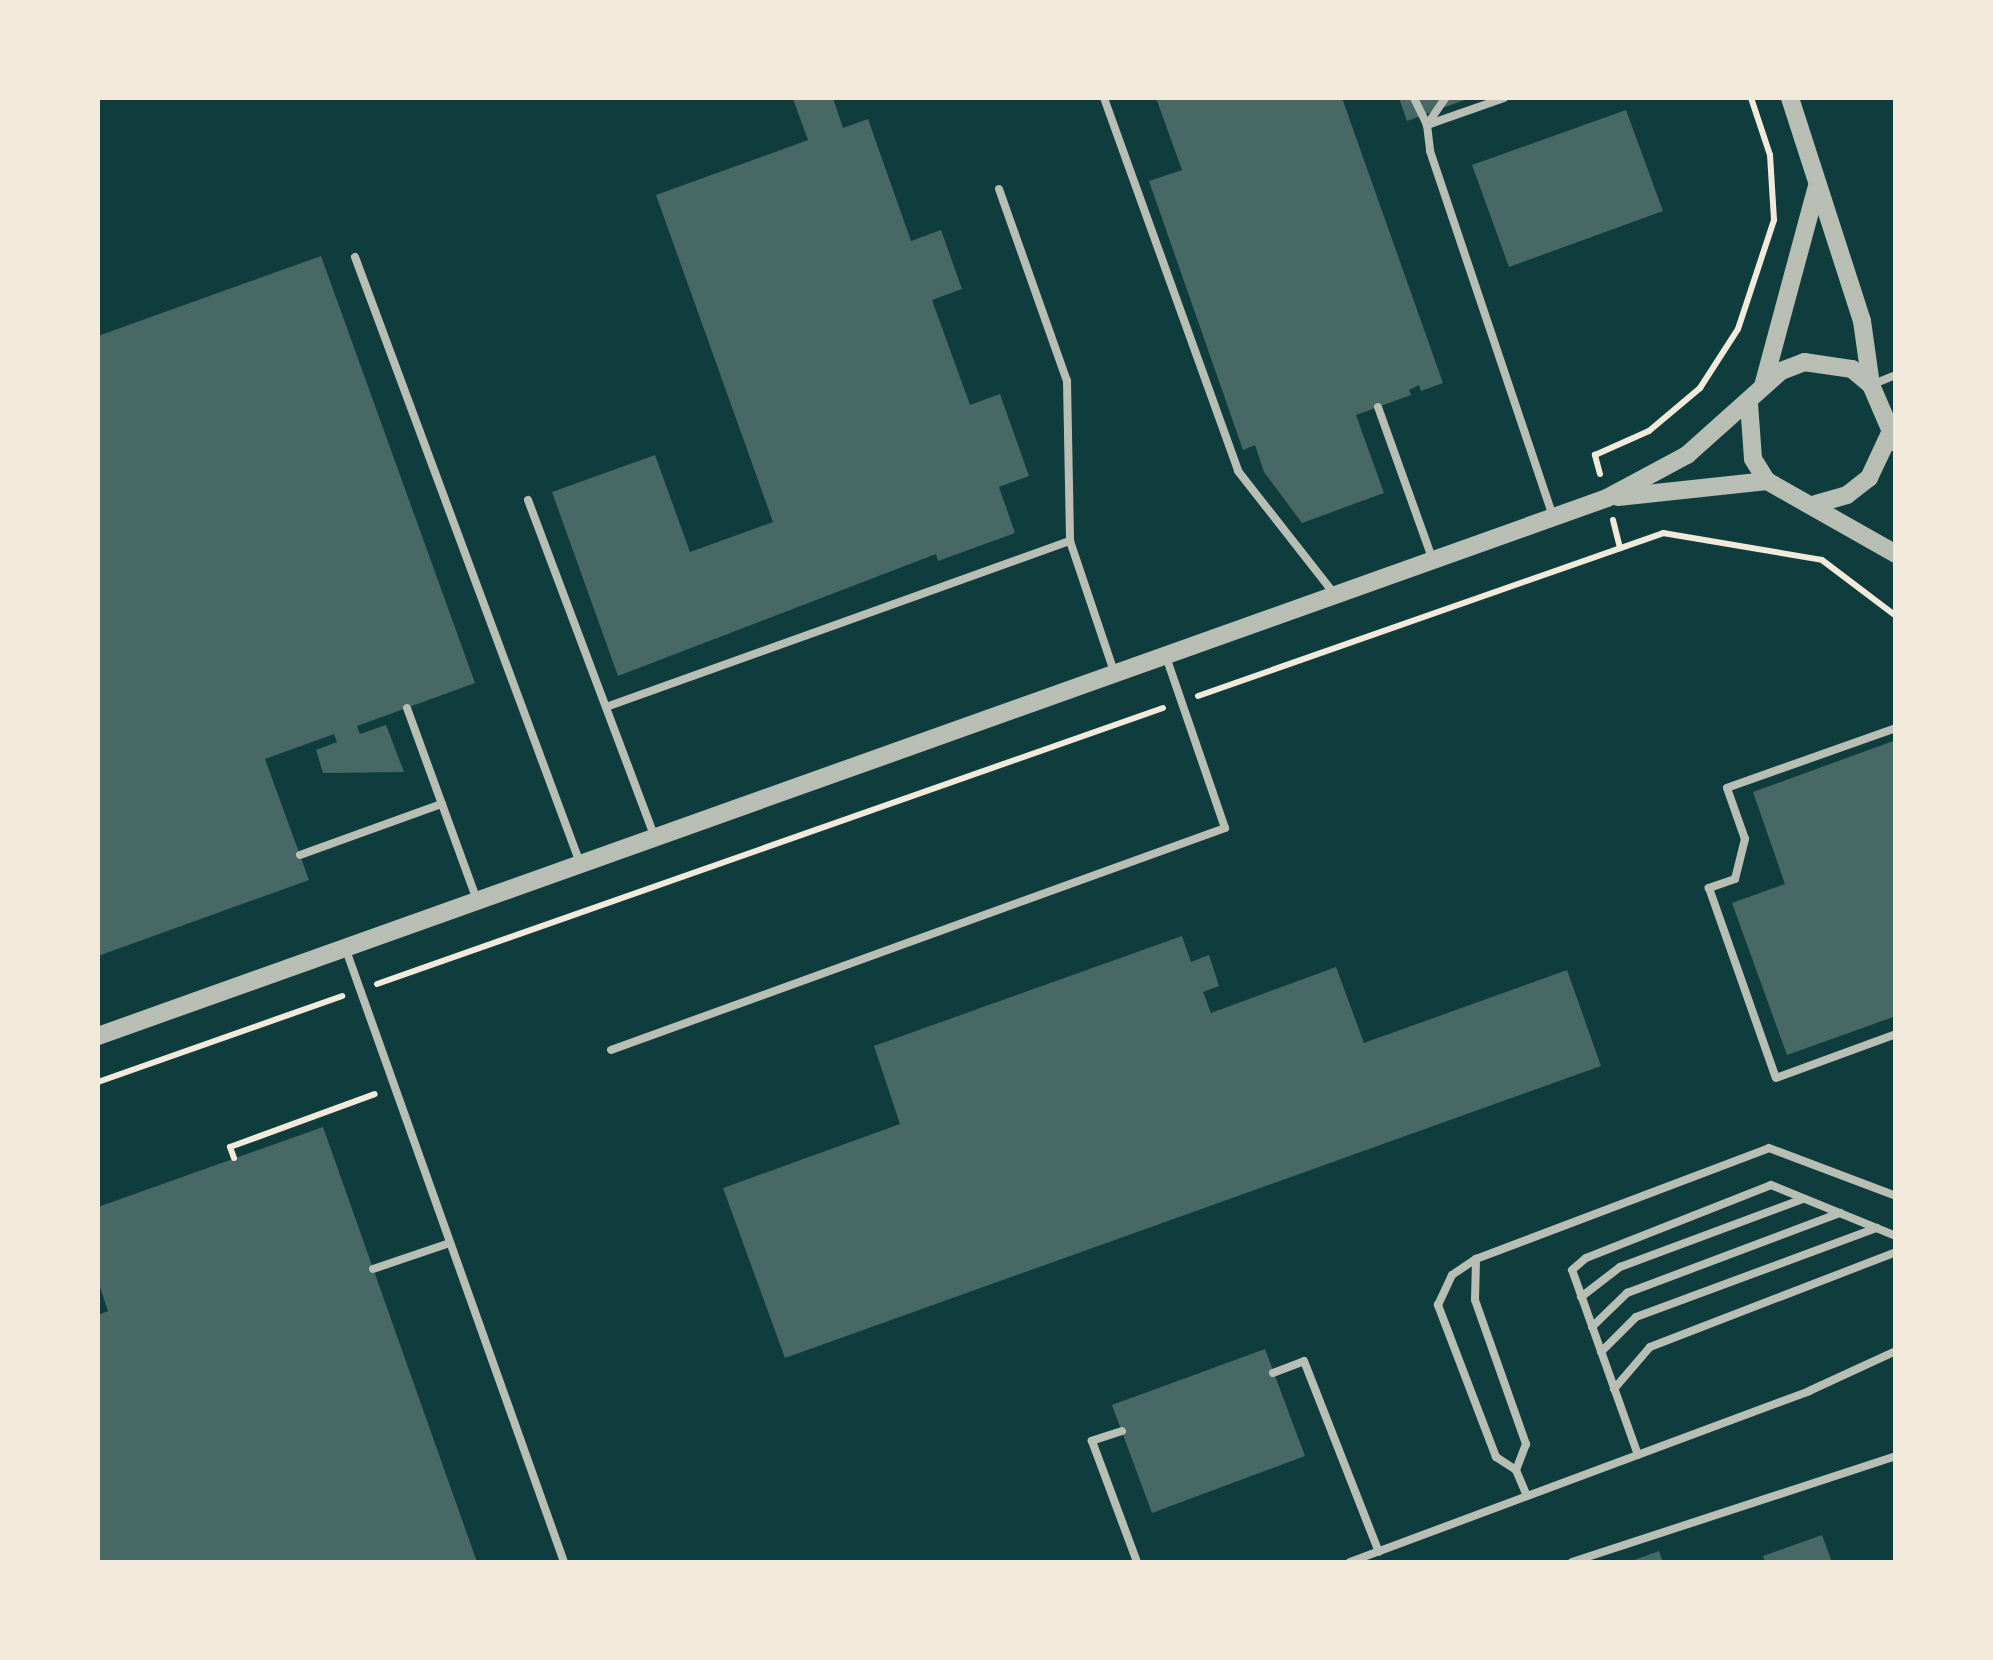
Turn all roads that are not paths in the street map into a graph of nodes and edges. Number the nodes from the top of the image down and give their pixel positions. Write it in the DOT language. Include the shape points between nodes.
graph roads {
  1 [pos="1104,98"];
  2 [pos="1414,98"];
  3 [pos="1445,98"];
  4 [pos="1504,98"];
  5 [pos="1790,98"];
  6 [pos="1428,124"];
  7 [pos="999,189"];
  8 [pos="1816,189"];
  9 [pos="355,257"];
  10 [pos="1896,375"];
  11 [pos="1871,385"];
  12 [pos="1763,386"];
  13 [pos="1749,404"];
  14 [pos="1378,408"];
  15 [pos="1893,437"];
  16 [pos="1767,481"];
  17 [pos="1607,498"];
  18 [pos="528,500"];
  19 [pos="1816,504"];
  20 [pos="1553,516"];
  21 [pos="1070,541"];
  22 [pos="1896,554"];
  23 [pos="1432,559"];
  24 [pos="1334,594"];
  25 [pos="1165,654"];
  26 [pos="1114,672"];
  27 [pos="606,707"];
  28 [pos="407,708"];
  29 [pos="1896,728"];
  30 [pos="442,804"];
  31 [pos="655,837"];
  32 [pos="300,854"];
  33 [pos="580,862"];
  34 [pos="477,900"];
  35 [pos="345,948"];
  36 [pos="1896,1034"];
  37 [pos="98,1036"];
  38 [pos="611,1050"];
  39 [pos="1896,1196"];
  40 [pos="1802,1198"];
  41 [pos="1840,1213"];
  42 [pos="1877,1228"];
  43 [pos="1896,1236"];
  44 [pos="450,1243"];
  45 [pos="1896,1252"];
  46 [pos="1476,1260"];
  47 [pos="373,1269"];
  48 [pos="1581,1297"];
  49 [pos="1592,1327"];
  50 [pos="1896,1351"];
  51 [pos="1601,1352"];
  52 [pos="1274,1372"];
  53 [pos="1614,1389"];
  54 [pos="1122,1432"];
  55 [pos="1638,1455"];
  56 [pos="1896,1456"];
  57 [pos="1516,1470"];
  58 [pos="1527,1496"];
  59 [pos="1379,1552"];
  60 [pos="564,1562"];
  61 [pos="1136,1562"];
  62 [pos="1350,1562"];
  63 [pos="1572,1562"];
  1 -- 24 [label="lane" via="1238,471"];
  2 -- 6 [label="lane"];
  3 -- 6 [label="lane"];
  4 -- 6 [label="lane"];
  5 -- 8 [label="street"];
  6 -- 20 [label="lane" via="1430,151"];
  7 -- 21 [label="lane" via="1067,381"];
  8 -- 11 [label="street" via="1862,321"];
  8 -- 12 [label="street"];
  9 -- 33 [label="lane"];
  10 -- 11 [label="lane"];
  11 -- 12 [label="street" via="1829,361 1804,362"];
  11 -- 15 [label="street"];
  12 -- 13 [label="street"];
  13 -- 16 [label="street" via="1752,459"];
  13 -- 17 [label="street" via="1687,455"];
  14 -- 23 [label="lane"];
  15 -- 19 [label="street" via="1869,478 1847,495"];
  16 -- 17 [label="street"];
  16 -- 19 [label="street"];
  17 -- 20 [label="street"];
  18 -- 27 [label="lane"];
  19 -- 22 [label="street"];
  20 -- 23 [label="street"];
  21 -- 26 [label="lane"];
  21 -- 27 [label="lane"];
  23 -- 24 [label="street"];
  24 -- 25 [label="street"];
  25 -- 26 [label="street"];
  25 -- 38 [label="lane" via="1224,828"];
  26 -- 31 [label="street"];
  27 -- 31 [label="lane"];
  28 -- 30 [label="lane"];
  29 -- 36 [label="lane" via="1726,788 1746,839 1736,879 1710,888 1776,1078"];
  30 -- 32 [label="lane"];
  30 -- 34 [label="lane"];
  31 -- 33 [label="street"];
  33 -- 34 [label="street"];
  34 -- 35 [label="street"];
  35 -- 37 [label="street"];
  35 -- 44 [label="lane"];
  39 -- 46 [label="lane" via="1768,1148"];
  40 -- 41 [label="lane"];
  40 -- 48 [label="lane" via="1620,1267"];
  40 -- 48 [label="lane" via="1771,1186 1611,1245 1572,1270"];
  41 -- 42 [label="lane"];
  41 -- 49 [label="lane" via="1627,1293"];
  42 -- 43 [label="lane"];
  42 -- 51 [label="lane" via="1636,1318"];
  44 -- 47 [label="lane"];
  44 -- 60 [label="lane"];
  45 -- 53 [label="lane" via="1650,1347"];
  46 -- 57 [label="lane" via="1475,1300 1526,1444"];
  46 -- 57 [label="lane" via="1442,1288 1438,1305 1496,1457"];
  48 -- 49 [label="lane"];
  49 -- 51 [label="lane"];
  50 -- 55 [label="lane"];
  51 -- 53 [label="lane"];
  52 -- 59 [label="lane" via="1304,1361"];
  53 -- 55 [label="lane"];
  54 -- 61 [label="lane" via="1092,1442"];
  55 -- 58 [label="lane"];
  56 -- 63 [label="lane"];
  57 -- 58 [label="lane"];
  58 -- 59 [label="lane"];
  59 -- 62 [label="lane"];
}
